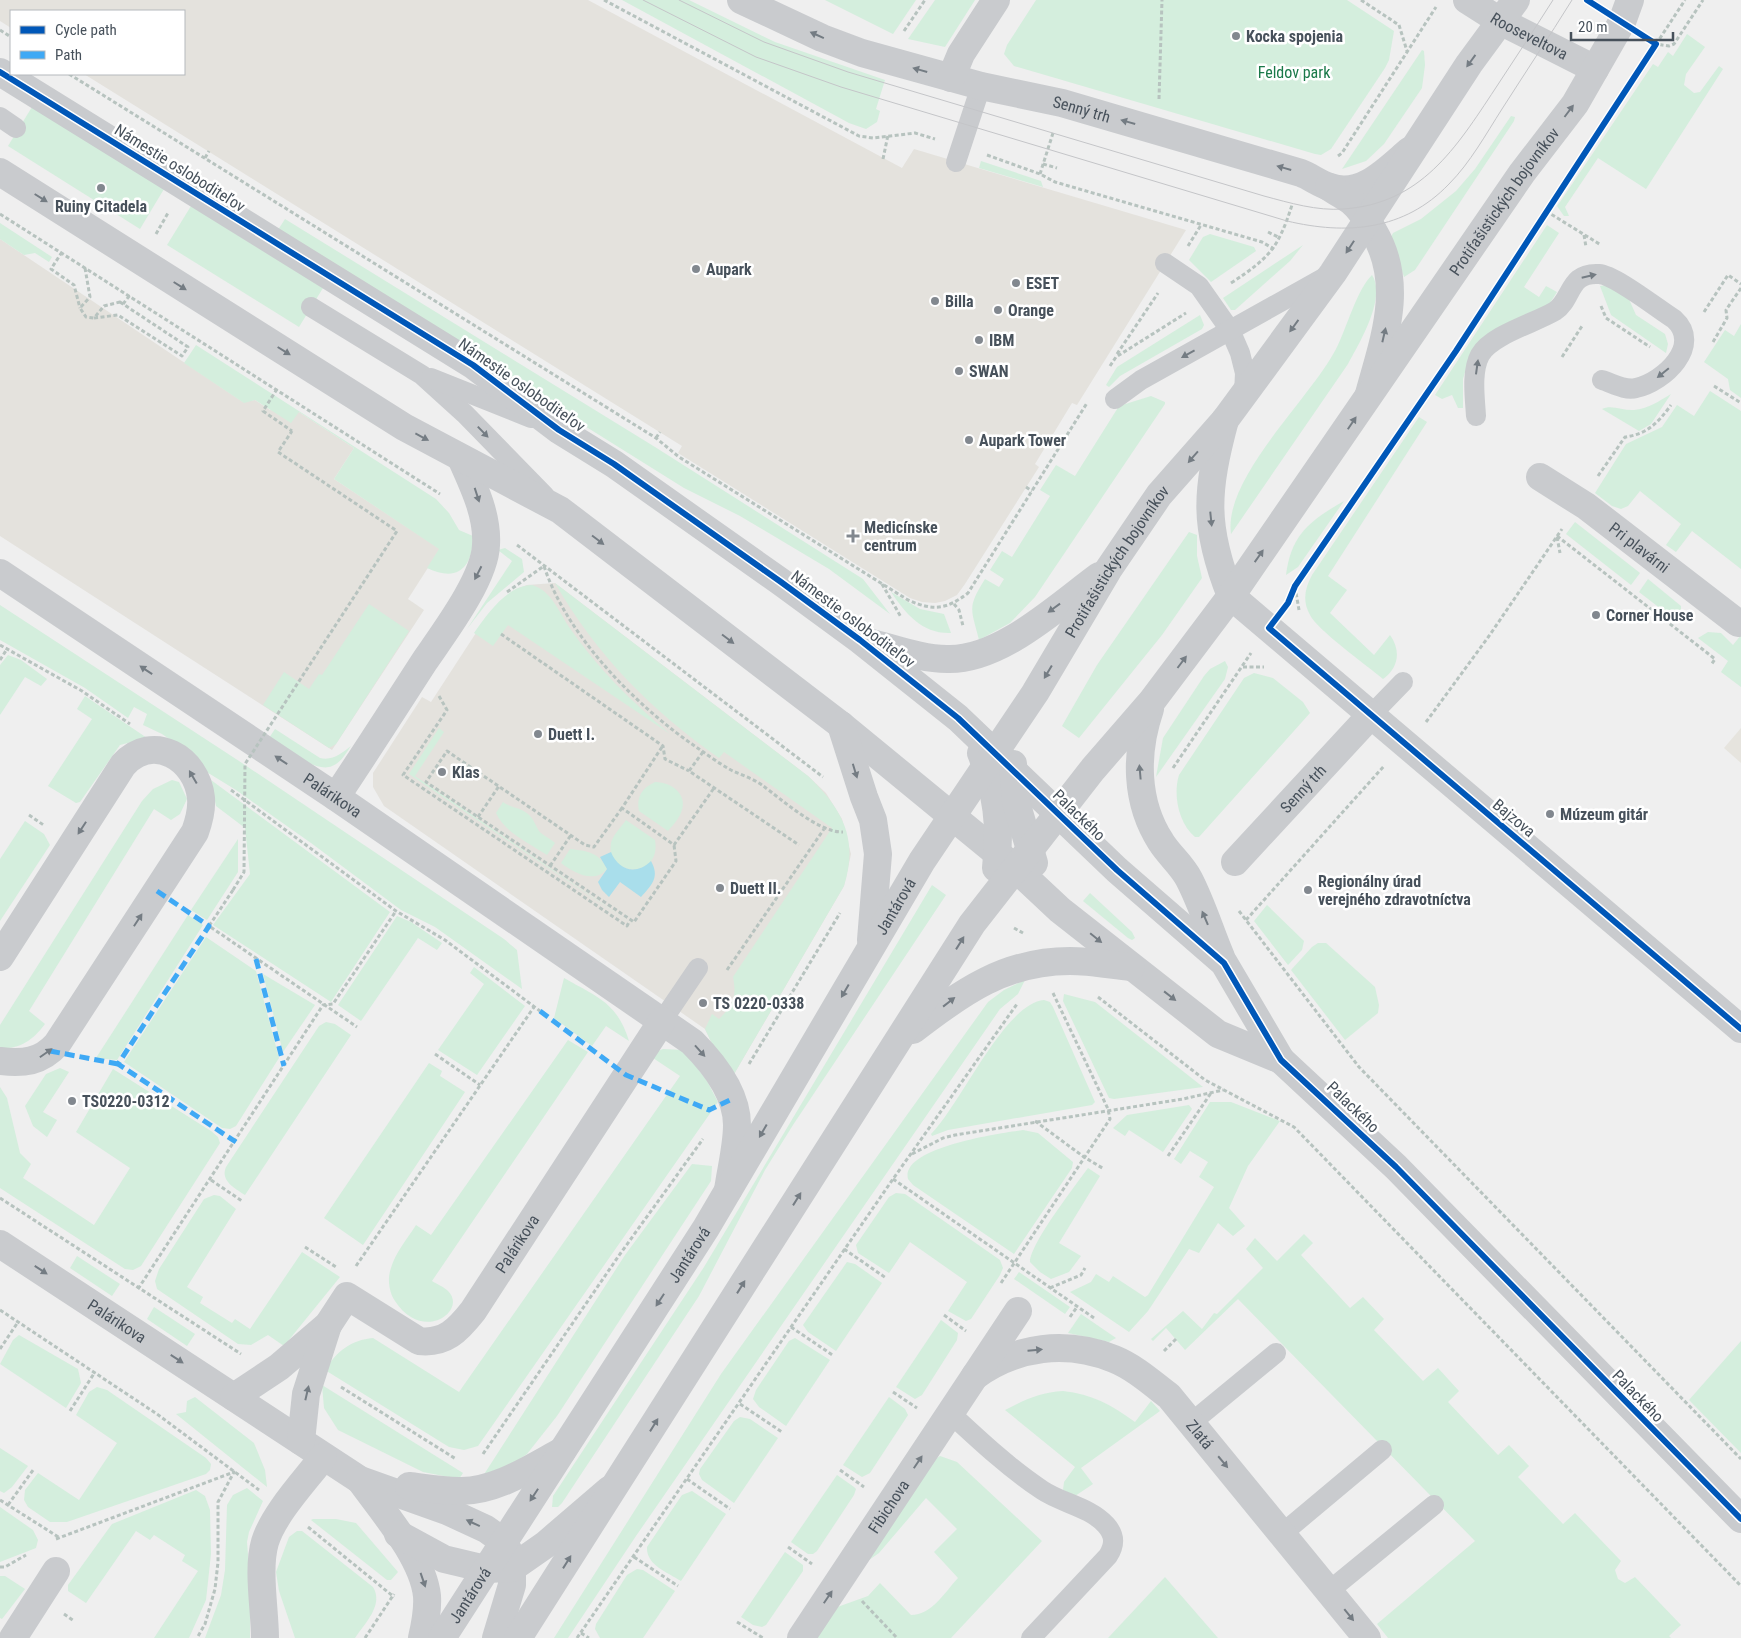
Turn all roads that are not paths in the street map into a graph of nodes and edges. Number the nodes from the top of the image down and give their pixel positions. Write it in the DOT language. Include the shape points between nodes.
graph roads {
  1 [pos="741,0"];
  2 [pos="996,0"];
  3 [pos="1467,0"];
  4 [pos="1633,4"];
  5 [pos="1508,11"];
  6 [pos="1595,69"];
  7 [pos="0,72"];
  8 [pos="951,78"];
  9 [pos="981,86"];
  10 [pos="1414,147"];
  11 [pos="956,162"];
  12 [pos="0,172"];
  13 [pos="1329,187"];
  14 [pos="1367,220"];
  15 [pos="1165,263"];
  16 [pos="1333,273"];
  17 [pos="311,307"];
  18 [pos="1230,330"];
  19 [pos="422,376"];
  20 [pos="1602,380"];
  21 [pos="1244,394"];
  22 [pos="1115,399"];
  23 [pos="1368,399"];
  24 [pos="1476,416"];
  25 [pos="1224,420"];
  26 [pos="559,430"];
  27 [pos="461,458"];
  28 [pos="1540,477"];
  29 [pos="560,510"];
  30 [pos="1108,570"];
  31 [pos="0,573"];
  32 [pos="1231,596"];
  33 [pos="1738,623"];
  34 [pos="860,640"];
  35 [pos="1403,682"];
  36 [pos="1152,701"];
  37 [pos="1371,715"];
  38 [pos="958,718"];
  39 [pos="841,725"];
  40 [pos="998,763"];
  41 [pos="336,797"];
  42 [pos="1026,812"];
  43 [pos="962,814"];
  44 [pos="1014,858"];
  45 [pos="1235,862"];
  46 [pos="870,949"];
  47 [pos="0,956"];
  48 [pos="1224,963"];
  49 [pos="1131,967"];
  50 [pos="698,968"];
  51 [pos="662,1021"];
  52 [pos="1741,1029"];
  53 [pos="896,1044"];
  54 [pos="1281,1060"];
  55 [pos="0,1061"];
  56 [pos="728,1190"];
  57 [pos="0,1244"];
  58 [pos="1018,1311"];
  59 [pos="328,1325"];
  60 [pos="1276,1353"];
  61 [pos="975,1376"];
  62 [pos="234,1397"];
  63 [pos="950,1413"];
  64 [pos="1191,1423"];
  65 [pos="301,1441"];
  66 [pos="1382,1450"];
  67 [pos="562,1451"];
  68 [pos="324,1457"];
  69 [pos="360,1480"];
  70 [pos="616,1484"];
  71 [pos="1434,1505"];
  72 [pos="1739,1520"];
  73 [pos="1283,1533"];
  74 [pos="398,1534"];
  75 [pos="504,1542"];
  76 [pos="499,1568"];
  77 [pos="56,1571"];
  78 [pos="1329,1590"];
  79 [pos="13,1638"];
  80 [pos="265,1638"];
  81 [pos="422,1638"];
  82 [pos="442,1638"];
  83 [pos="496,1638"];
  84 [pos="518,1638"];
  85 [pos="801,1638"];
  86 [pos="1031,1638"];
  87 [pos="1367,1638"];
  8 -- 1 [label="street, Senný trh, one-way" via="862,53"];
  2 -- 8 [label="street" via="961,54"];
  3 -- 5 [label="street, Rooseveltova"];
  4 -- 6 [label="street, Protifašistických bojovníkov"];
  5 -- 6 [label="street, Rooseveltova"];
  5 -- 10 [label="street, Protifašistických bojovníkov, one-way"];
  23 -- 6 [label="street, Protifašistických bojovníkov, one-way" via="1522,173 1575,104"];
  7 -- 26 [label="street, Námestie osloboditeľov" via="473,365"];
  8 -- 9 [label="street, Senný trh"];
  9 -- 11 [label="lane"];
  13 -- 9 [label="street, Senný trh, one-way" via="1301,173 1062,103"];
  10 -- 13 [label="street, Senný trh" via="1372,181 1349,189"];
  10 -- 14 [label="street, Protifašistických bojovníkov"];
  12 -- 27 [label="street, one-way" via="404,427"];
  13 -- 14 [label="street, Protifašistických bojovníkov" via="1351,201"];
  14 -- 16 [label="street, Protifašistických bojovníkov, one-way"];
  23 -- 14 [label="street, Protifašistických bojovníkov, one-way" via="1392,290 1390,271 1380,241"];
  15 -- 18 [label="lane" via="1199,286"];
  16 -- 18 [label="lane"];
  16 -- 21 [label="street, Protifašistických bojovníkov, one-way"];
  17 -- 19 [label="lane"];
  18 -- 21 [label="lane" via="1245,373"];
  18 -- 22 [label="lane, one-way" via="1141,380"];
  19 -- 26 [label="lane"];
  19 -- 29 [label="lane, one-way" via="465,414"];
  24 -- 20 [label="lane, one-way" via="1476,364 1481,353 1495,342 1557,310 1572,285 1590,274 1613,279 1680,325 1686,339 1675,363 1654,380 1635,389"];
  21 -- 25 [label="street, Protifašistických bojovníkov"];
  32 -- 23 [label="street, Protifašistických bojovníkov, one-way"];
  25 -- 30 [label="street, Protifašistických bojovníkov, one-way" via="1159,496"];
  25 -- 32 [label="street, Protifašistických bojovníkov, one-way" via="1209,492 1220,568"];
  26 -- 34 [label="street, Námestie osloboditeľov" via="614,464"];
  27 -- 29 [label="street"];
  27 -- 41 [label="street, one-way" via="477,492 486,534 482,566 459,609"];
  28 -- 33 [label="street, Pri plavárni" via="1580,502"];
  29 -- 39 [label="street, one-way"];
  30 -- 34 [label="street, one-way" via="1002,644 971,656 935,658"];
  30 -- 40 [label="street, Protifašistických bojovníkov, one-way" via="1023,711"];
  41 -- 31 [label="street, Palárikova, one-way"];
  36 -- 32 [label="street, Protifašistických bojovníkov, one-way"];
  32 -- 37 [label="street, Bajzova"];
  34 -- 38 [label="street, Námestie osloboditeľov"];
  35 -- 37 [label="lane"];
  36 -- 42 [label="street, Protifašistických bojovníkov" via="1093,769"];
  48 -- 36 [label="street, one-way" via="1188,878 1148,819 1139,755"];
  37 -- 45 [label="street, Senný trh"];
  37 -- 52 [label="street, Bajzova"];
  38 -- 40 [label="street, Palackého"];
  39 -- 43 [label="street" via="910,781"];
  39 -- 46 [label="street, one-way" via="873,820 878,854"];
  40 -- 42 [label="street"];
  40 -- 42 [label="street, Palackého"];
  40 -- 43 [label="street, Protifašistických bojovníkov"];
  41 -- 51 [label="street, Palárikova"];
  42 -- 43 [label="street"];
  42 -- 44 [label="street, Protifašistických bojovníkov"];
  42 -- 44 [label="street"];
  42 -- 48 [label="street, Palackého" via="1079,839 1100,855"];
  43 -- 44 [label="street, Palackého"];
  43 -- 46 [label="street, Jantárová" via="922,862"];
  44 -- 49 [label="street, Palackého, one-way" via="1060,910"];
  53 -- 44 [label="street, Protifašistických bojovníkov, one-way"];
  46 -- 56 [label="street, Jantárová, one-way"];
  55 -- 47 [label="street, one-way" via="31,1061 57,1044 195,832 200,816 199,788 192,773 177,756 152,749 131,756 123,765"];
  48 -- 54 [label="street, Palackého"];
  53 -- 49 [label="street, one-way" via="957,996 1007,972 1038,964 1070,961"];
  49 -- 54 [label="street, Palackého, one-way" via="1218,1034"];
  50 -- 51 [label="lane"];
  51 -- 56 [label="street, Palárikova, one-way" via="700,1050 732,1099 737,1125"];
  51 -- 59 [label="street, Palárikova" via="473,1311 455,1332 442,1340 419,1341 347,1296"];
  70 -- 53 [label="street, one-way"];
  54 -- 72 [label="street, Palackého" via="1396,1167"];
  56 -- 67 [label="street, Jantárová, one-way"];
  57 -- 62 [label="street, Palárikova, one-way"];
  58 -- 61 [label="street, Fibichova"];
  59 -- 62 [label="street, Palárikova"];
  65 -- 59 [label="street, Palárikova, one-way" via="301,1422 313,1369"];
  60 -- 64 [label="lane"];
  61 -- 63 [label="street, Fibichova"];
  61 -- 64 [label="street, Zlatá, one-way" via="1001,1359 1026,1351 1073,1349 1095,1353 1116,1360 1169,1396"];
  62 -- 65 [label="street, Palárikova"];
  85 -- 63 [label="street, Fibichova, one-way"];
  63 -- 86 [label="lane" via="1041,1490 1105,1523 1114,1539 1108,1556"];
  64 -- 73 [label="street, Zlatá, one-way"];
  65 -- 68 [label="street, Palárikova"];
  66 -- 73 [label="lane"];
  67 -- 69 [label="street" via="489,1486 466,1480"];
  67 -- 75 [label="street, Jantárová, one-way"];
  68 -- 69 [label="street, Palárikova"];
  68 -- 80 [label="street" via="268,1536 262,1557"];
  69 -- 74 [label="street"];
  75 -- 69 [label="street, one-way" via="486,1529 447,1511"];
  70 -- 76 [label="street" via="551,1539"];
  84 -- 70 [label="street, one-way"];
  71 -- 78 [label="lane"];
  73 -- 78 [label="street, Zlatá"];
  74 -- 76 [label="street" via="444,1559"];
  74 -- 81 [label="street, one-way" via="424,1582 427,1596"];
  75 -- 76 [label="street, Jantárová"];
  76 -- 82 [label="street, Jantárová"];
  76 -- 83 [label="street" via="512,1585"];
  77 -- 79 [label="street"];
  78 -- 87 [label="street, Zlatá, one-way"];
}
